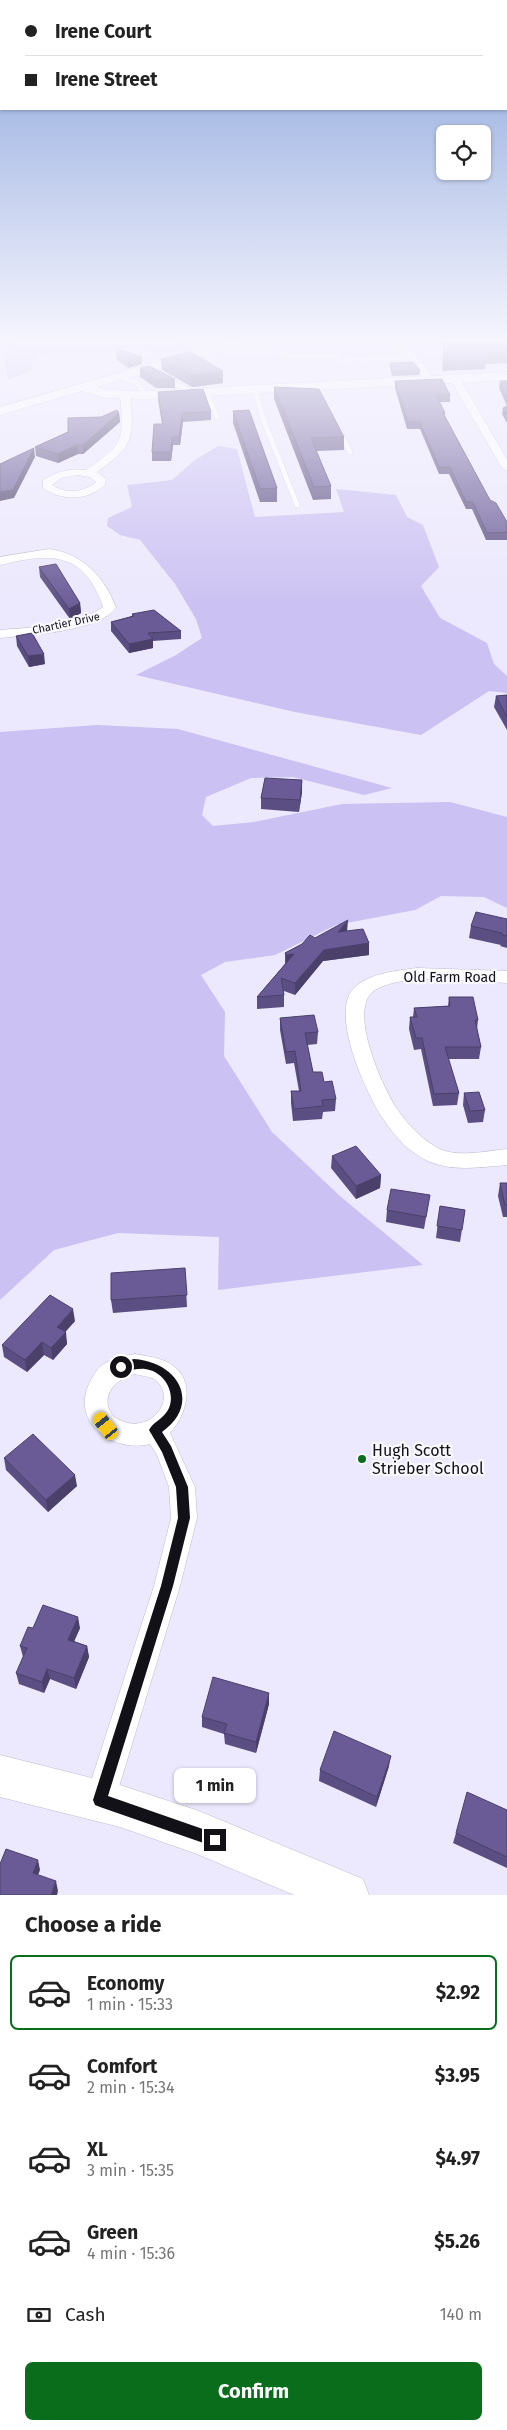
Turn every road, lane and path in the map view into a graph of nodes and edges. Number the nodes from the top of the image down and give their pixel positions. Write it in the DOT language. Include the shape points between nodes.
graph roads {
  1 [pos="129,431"];
  2 [pos="268,431"];
  3 [pos="340,431"];
  4 [pos="486,431"];
  5 [pos="350,452"];
  6 [pos="507,468"];
  7 [pos="88,473"];
  8 [pos="297,505"];
  9 [pos="0,561"];
  10 [pos="0,634"];
  11 [pos="507,977"];
  12 [pos="507,1157"];
  13 [pos="155,1430"];
  14 [pos="0,1776"];
  15 [pos="100,1800"];
  16 [pos="347,1895"];
  1 -- 7 [label="street" via="126,442 115,454"];
  2 -- 8 [label="lane"];
  3 -- 5 [label="lane"];
  4 -- 6 [label="street"];
  9 -- 10 [label="street, Chartier Drive" via="58,552 71,556 82,563 105,594 110,608 104,615 92,619"];
  11 -- 12 [label="street, Old Farm Road" via="392,977 366,987 355,1001 355,1022 358,1042 392,1118 420,1146 443,1159"];
  13 -- 15 [label="street" via="167,1449 182,1487 184,1518 167,1586"];
  14 -- 15 [label="main road"];
  15 -- 16 [label="main road" via="199,1833"];
}
